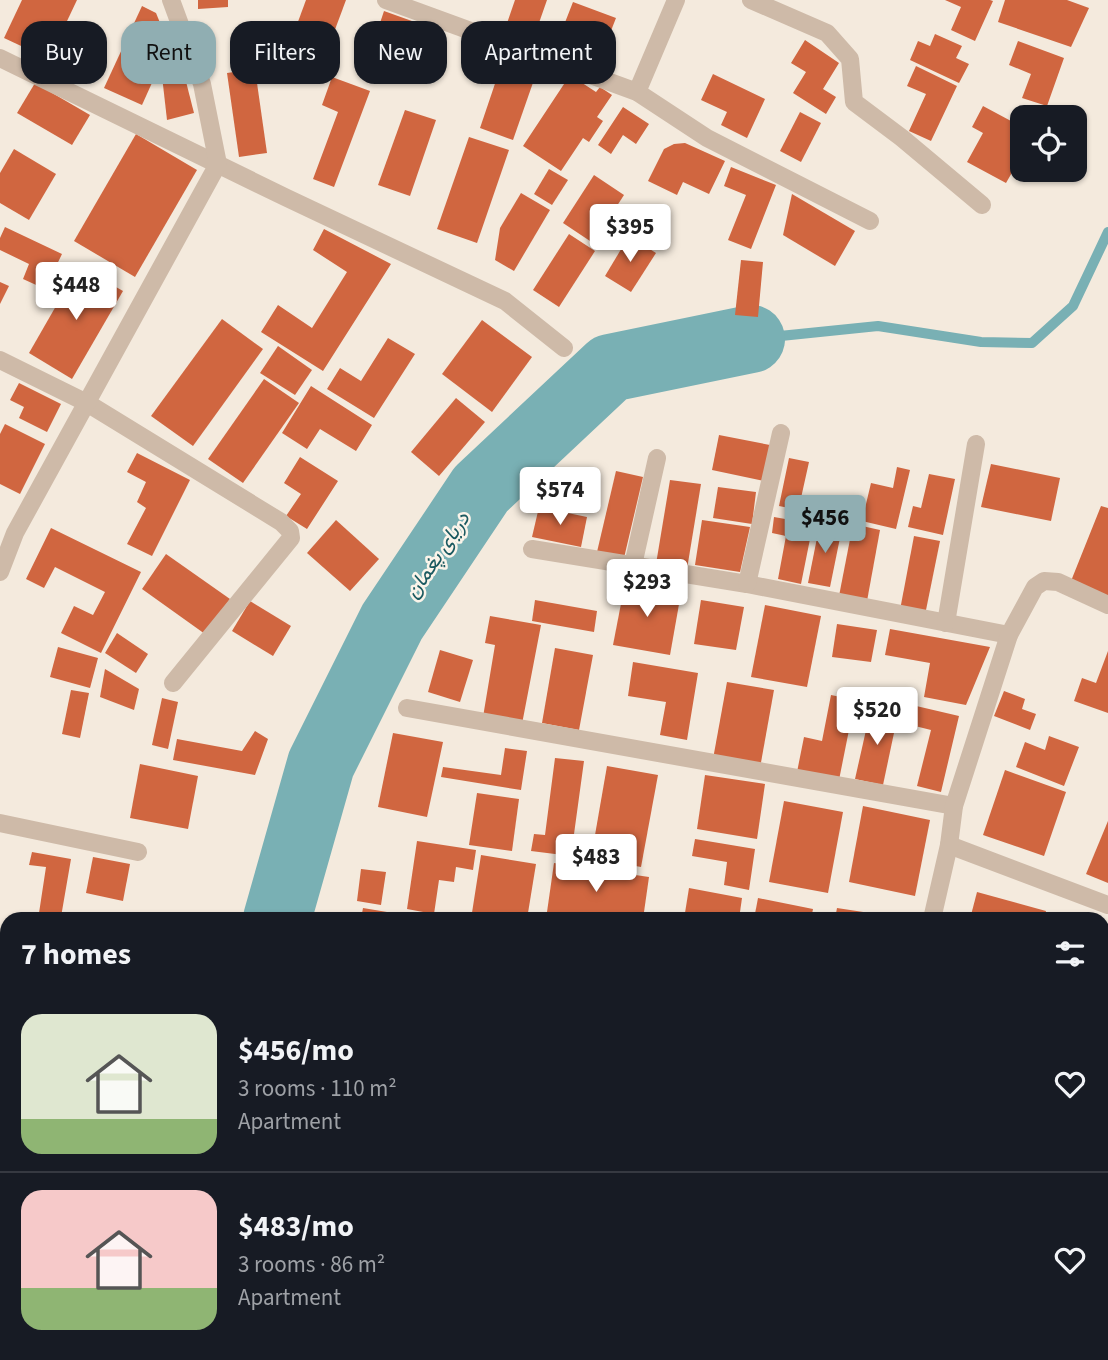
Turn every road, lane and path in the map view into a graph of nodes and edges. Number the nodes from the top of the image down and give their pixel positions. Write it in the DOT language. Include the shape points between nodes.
graph roads {
  1 [pos="171,0"];
  2 [pos="386,0"];
  3 [pos="676,0"];
  4 [pos="751,0"];
  5 [pos="0,58"];
  6 [pos="637,92"];
  7 [pos="218,164"];
  8 [pos="982,205"];
  9 [pos="870,221"];
  10 [pos="564,348"];
  11 [pos="0,360"];
  12 [pos="87,403"];
  13 [pos="781,433"];
  14 [pos="976,444"];
  15 [pos="657,458"];
  16 [pos="532,549"];
  17 [pos="633,565"];
  18 [pos="0,572"];
  19 [pos="747,584"];
  20 [pos="1108,605"];
  21 [pos="946,623"];
  22 [pos="1009,635"];
  23 [pos="173,683"];
  24 [pos="407,708"];
  25 [pos="954,806"];
  26 [pos="0,823"];
  27 [pos="949,845"];
  28 [pos="138,852"];
  29 [pos="1108,905"];
  30 [pos="934,912"];
  1 -- 7 [label="street" via="202,84"];
  2 -- 6 [label="street"];
  3 -- 6 [label="street"];
  4 -- 8 [label="street" via="827,33 850,59 854,102"];
  5 -- 7 [label="street"];
  6 -- 9 [label="street" via="707,138"];
  7 -- 10 [label="street" via="505,301"];
  7 -- 12 [label="street"];
  11 -- 12 [label="street"];
  12 -- 18 [label="street" via="15,533"];
  12 -- 23 [label="street" via="290,531 291,538"];
  13 -- 19 [label="street"];
  14 -- 21 [label="street"];
  15 -- 17 [label="street"];
  16 -- 17 [label="street"];
  17 -- 19 [label="street"];
  19 -- 21 [label="street"];
  20 -- 22 [label="street" via="1044,581 1035,587"];
  21 -- 22 [label="street"];
  22 -- 25 [label="street"];
  24 -- 25 [label="street"];
  25 -- 27 [label="street"];
  26 -- 28 [label="street"];
  27 -- 29 [label="street"];
  27 -- 30 [label="street"];
}
